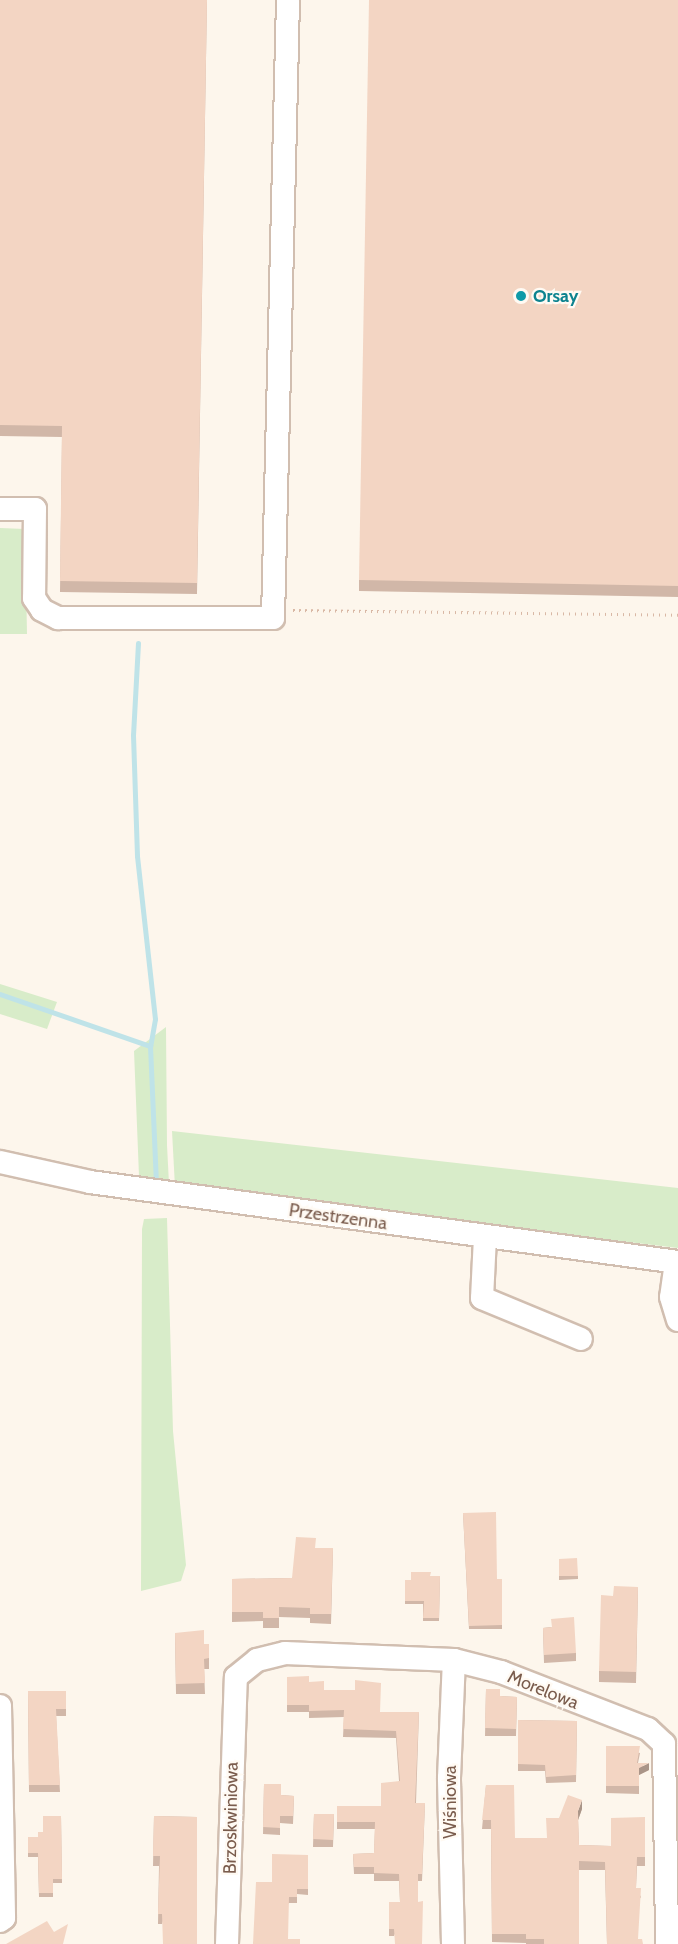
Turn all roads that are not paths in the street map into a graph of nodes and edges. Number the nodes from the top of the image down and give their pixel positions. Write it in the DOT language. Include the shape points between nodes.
graph roads {
  1 [pos="288,0"];
  2 [pos="0,509"];
  3 [pos="0,1162"];
  4 [pos="485,1237"];
  5 [pos="677,1262"];
  6 [pos="678,1320"];
  7 [pos="581,1339"];
  8 [pos="454,1660"];
  9 [pos="233,1692"];
  10 [pos="0,1706"];
  11 [pos="0,1921"];
  12 [pos="227,1944"];
  13 [pos="453,1944"];
  14 [pos="667,1944"];
  1 -- 2 [label="street" via="273,618 58,618 42,610 34,598 35,509"];
  3 -- 4 [label="street, Przestrzenna" via="90,1182"];
  4 -- 5 [label="street, Przestrzenna"];
  4 -- 7 [label="street" via="482,1298"];
  5 -- 6 [label="street" via="671,1297"];
  8 -- 9 [label="street, Morelowa" via="268,1655 243,1669 236,1677"];
  8 -- 13 [label="street, Wiśniowa" via="449,1778"];
  8 -- 14 [label="street, Morelowa" via="501,1672 648,1729 664,1744"];
  9 -- 12 [label="street, Brzoskwiniowa"];
  10 -- 11 [label="street" via="4,1918"];
}
